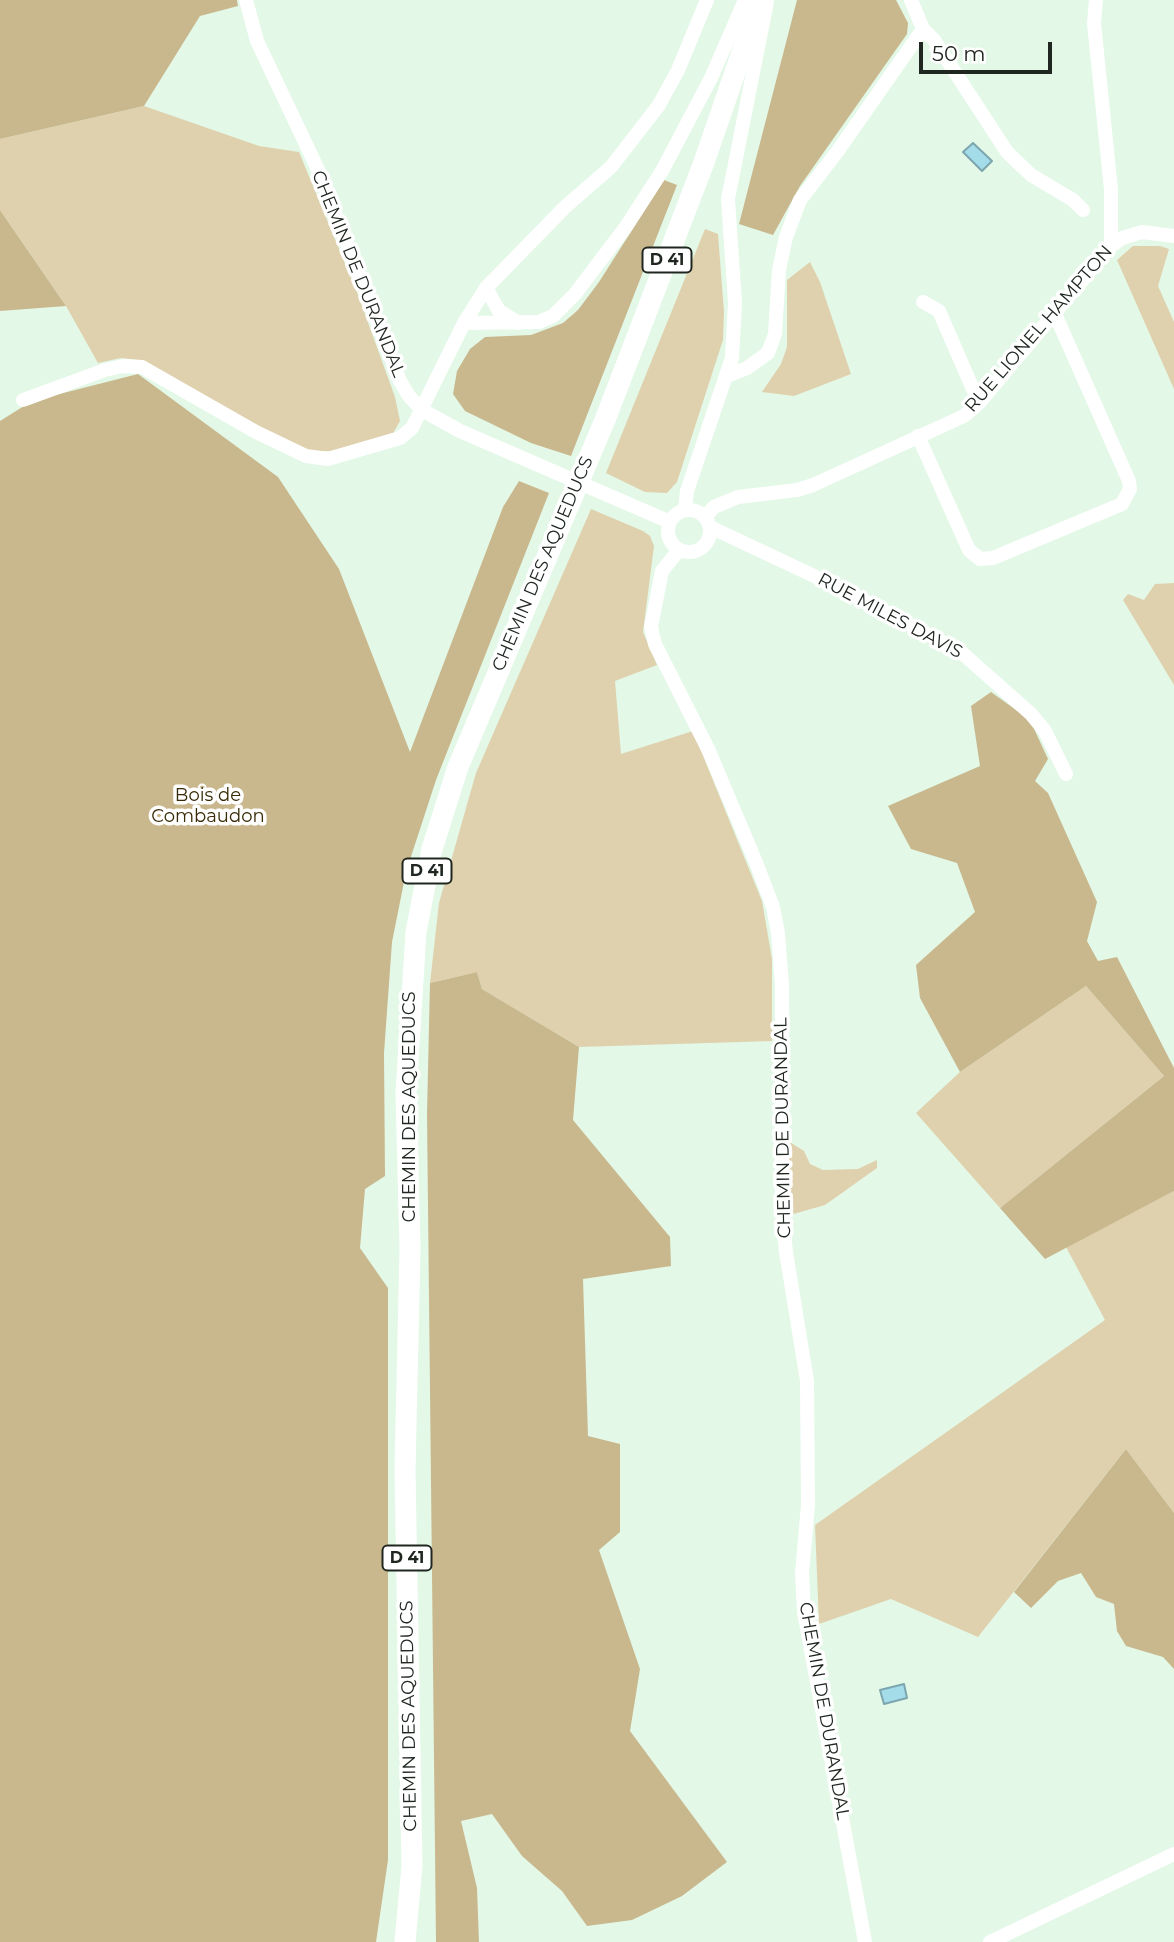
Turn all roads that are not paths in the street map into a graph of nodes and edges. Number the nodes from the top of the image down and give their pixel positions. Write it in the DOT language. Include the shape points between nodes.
graph roads {
  1 [pos="246,0"];
  2 [pos="707,0"];
  3 [pos="745,0"];
  4 [pos="760,0"];
  5 [pos="768,0"];
  6 [pos="911,0"];
  7 [pos="1096,0"];
  8 [pos="923,29"];
  9 [pos="1083,210"];
  10 [pos="1174,236"];
  11 [pos="1111,246"];
  12 [pos="486,288"];
  13 [pos="923,302"];
  14 [pos="1055,314"];
  15 [pos="464,323"];
  16 [pos="520,323"];
  17 [pos="727,376"];
  18 [pos="23,400"];
  19 [pos="979,402"];
  20 [pos="422,410"];
  21 [pos="918,436"];
  22 [pos="685,510"];
  23 [pos="670,522"];
  24 [pos="707,522"];
  25 [pos="680,550"];
  26 [pos="1066,775"];
  27 [pos="1174,1854"];
  28 [pos="405,1942"];
  29 [pos="864,1942"];
  30 [pos="990,1942"];
  1 -- 20 [label="street, CHEMIN DE DURANDAL" via="257,41 321,176 400,381"];
  2 -- 12 [label="street" via="678,70 635,139"];
  3 -- 16 [label="street" via="683,132 625,228 553,316"];
  4 -- 28 [label="main road, CHEMIN DES AQUEDUCS / D 41" via="703,165 605,421 458,767 432,849 415,932 406,1093 410,1249 405,1470 412,1866"];
  5 -- 17 [label="street" via="728,199 735,324"];
  6 -- 8 [label="street"];
  7 -- 11 [label="street"];
  8 -- 9 [label="street" via="1007,152 1031,175"];
  8 -- 17 [label="street" via="800,200 779,270 773,344 762,359"];
  10 -- 11 [label="street, RUE LIONEL HAMPTON" via="1142,232"];
  11 -- 14 [label="street, RUE LIONEL HAMPTON"];
  12 -- 15 [label="street"];
  12 -- 16 [label="street" via="499,311"];
  13 -- 19 [label="street" via="939,311"];
  14 -- 19 [label="street, RUE LIONEL HAMPTON"];
  14 -- 21 [label="street" via="1129,481 1122,504 993,558 980,559 969,550"];
  15 -- 16 [label="street"];
  15 -- 20 [label="street"];
  17 -- 22 [label="street" via="687,491"];
  18 -- 20 [label="street" via="105,370 142,367 279,444 306,456 328,459 400,439"];
  19 -- 21 [label="street, RUE LIONEL HAMPTON" via="964,416"];
  20 -- 23 [label="street, CHEMIN DE DURANDAL"];
  21 -- 24 [label="street, RUE LIONEL HAMPTON" via="813,485 738,496 714,507"];
  22 -- 23 [label="street"];
  22 -- 24 [label="street"];
  23 -- 25 [label="street" via="669,538"];
  24 -- 25 [label="street" via="708,540 699,550"];
  24 -- 26 [label="street, RUE MILES DAVIS" via="961,652 1031,714 1045,731"];
  25 -- 29 [label="street, CHEMIN DE DURANDAL" via="662,571 654,601 651,627 655,644 709,751 773,907 778,933 782,1209 807,1381 804,1612"];
  27 -- 30 [label="street"];
}
